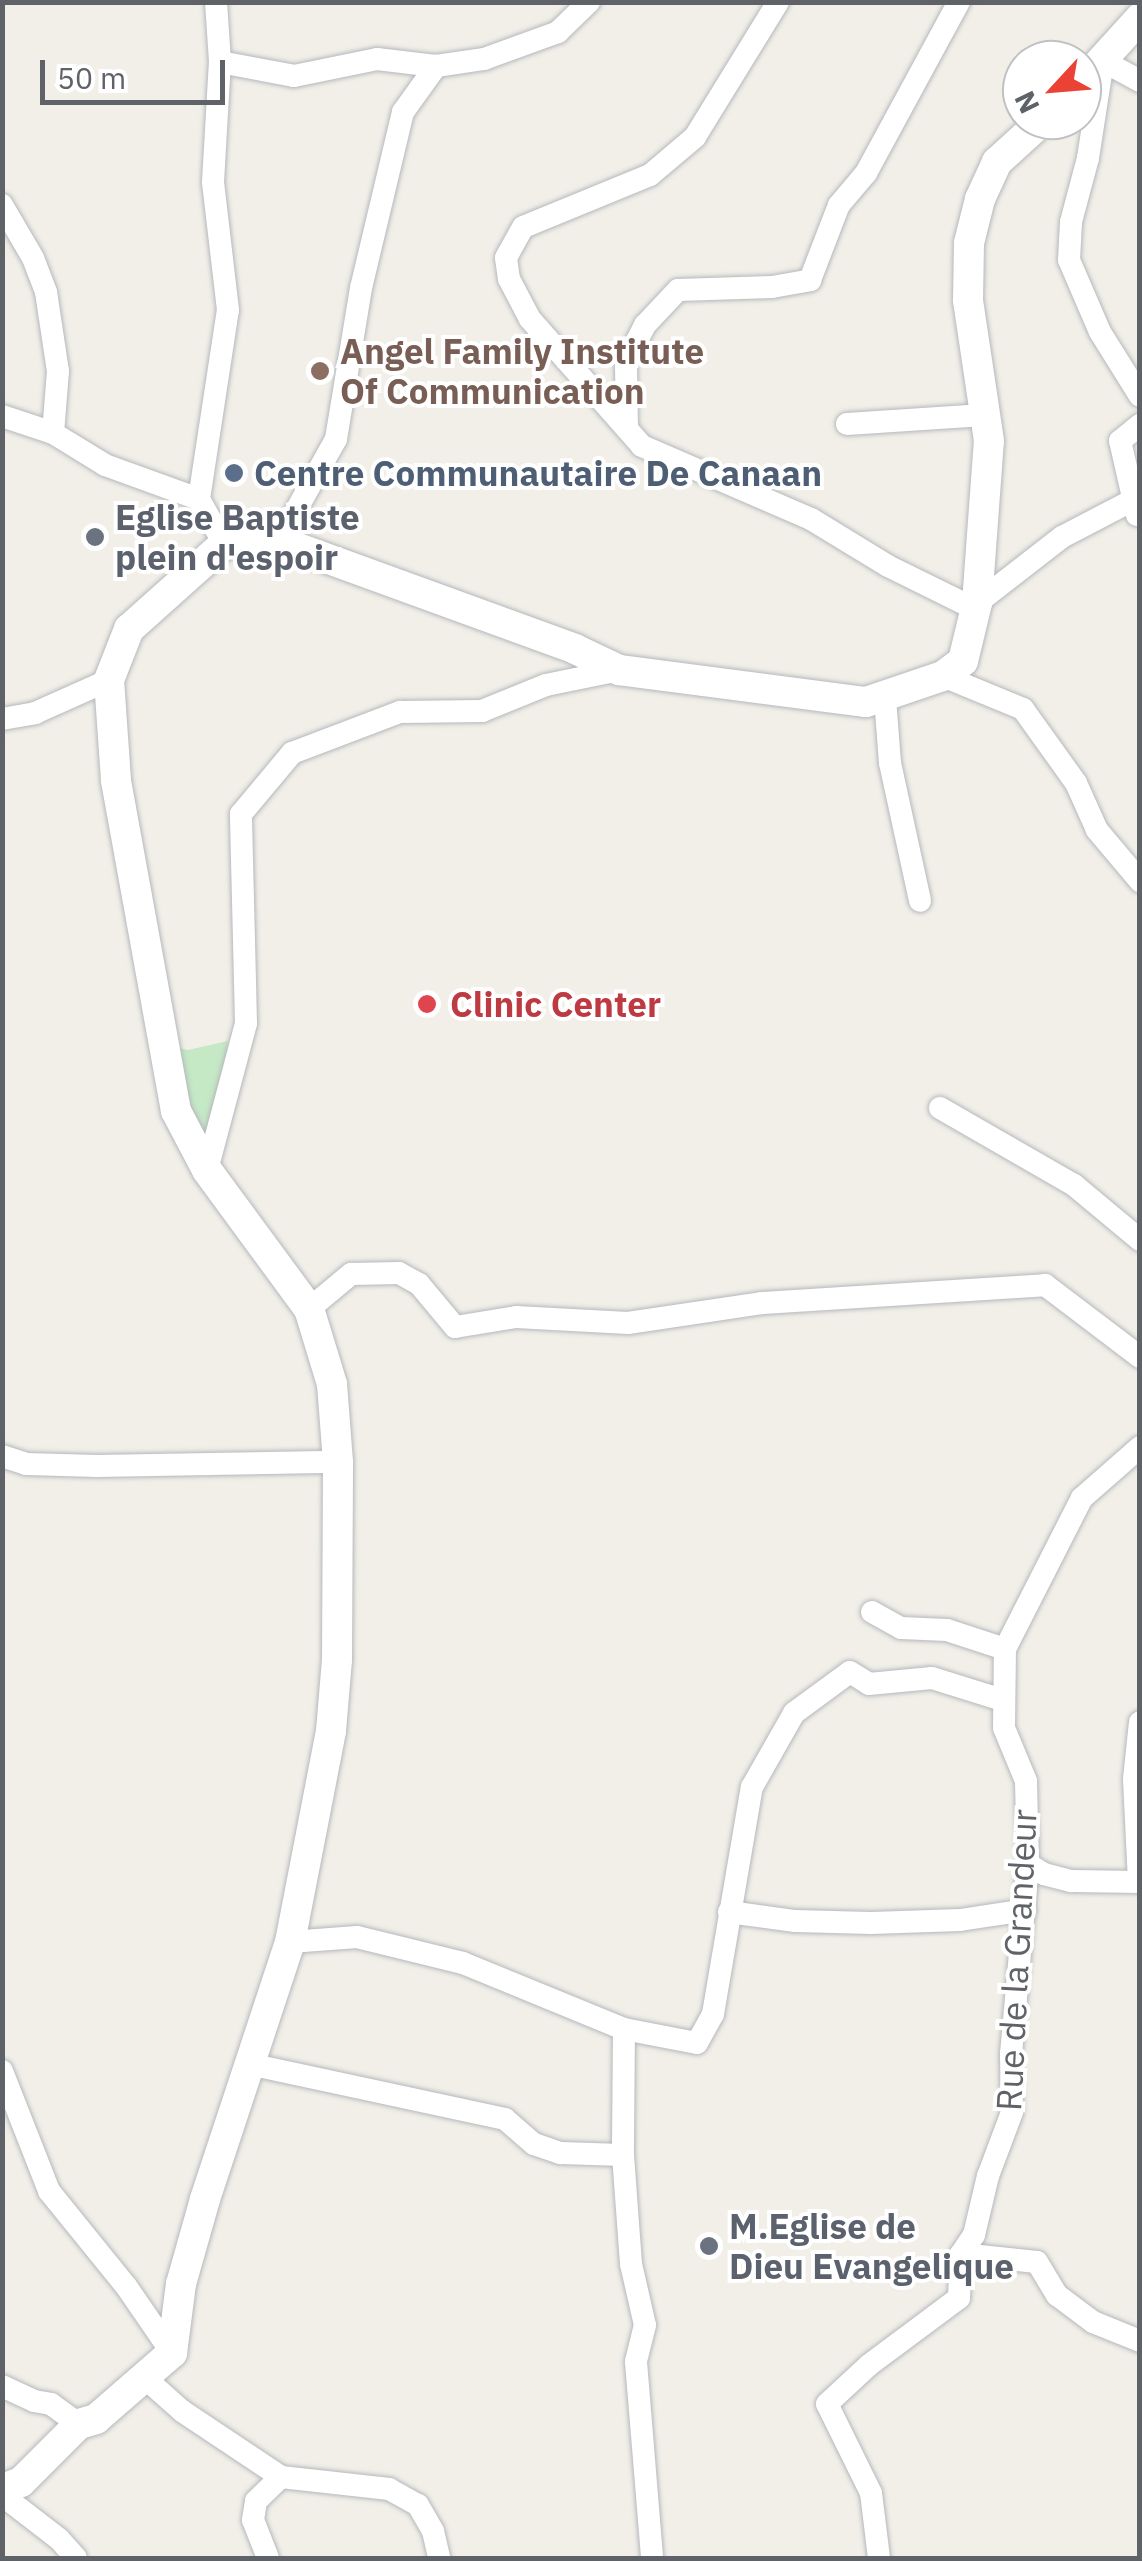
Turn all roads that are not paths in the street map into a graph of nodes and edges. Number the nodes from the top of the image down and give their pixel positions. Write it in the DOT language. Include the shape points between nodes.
graph roads {
  1 [pos="216,2"];
  2 [pos="589,2"];
  3 [pos="778,2"];
  4 [pos="959,2"];
  5 [pos="1140,18"];
  6 [pos="1102,61"];
  7 [pos="220,62"];
  8 [pos="436,66"];
  9 [pos="1102,73"];
  10 [pos="1140,81"];
  11 [pos="1022,140"];
  12 [pos="1089,140"];
  13 [pos="2,205"];
  14 [pos="1140,396"];
  15 [pos="984,415"];
  16 [pos="2,416"];
  17 [pos="847,424"];
  18 [pos="1140,425"];
  19 [pos="627,429"];
  20 [pos="53,433"];
  21 [pos="200,499"];
  22 [pos="1137,511"];
  23 [pos="278,540"];
  24 [pos="224,544"];
  25 [pos="976,606"];
  26 [pos="619,670"];
  27 [pos="943,676"];
  28 [pos="109,680"];
  29 [pos="884,698"];
  30 [pos="2,720"];
  31 [pos="1140,881"];
  32 [pos="920,901"];
  33 [pos="940,1108"];
  34 [pos="207,1170"];
  35 [pos="1140,1240"];
  36 [pos="309,1309"];
  37 [pos="1140,1356"];
  38 [pos="1140,1447"];
  39 [pos="2,1456"];
  40 [pos="338,1462"];
  41 [pos="872,1612"];
  42 [pos="1005,1649"];
  43 [pos="1002,1700"];
  44 [pos="1140,1722"];
  45 [pos="1028,1864"];
  46 [pos="1139,1882"];
  47 [pos="1024,1910"];
  48 [pos="729,1912"];
  49 [pos="290,1942"];
  50 [pos="624,2029"];
  51 [pos="249,2064"];
  52 [pos="2,2071"];
  53 [pos="623,2155"];
  54 [pos="961,2254"];
  55 [pos="1140,2340"];
  56 [pos="172,2353"];
  57 [pos="2,2386"];
  58 [pos="131,2386"];
  59 [pos="79,2424"];
  60 [pos="281,2477"];
  61 [pos="2,2492"];
  62 [pos="76,2558"];
  63 [pos="268,2558"];
  64 [pos="439,2558"];
  65 [pos="652,2558"];
  66 [pos="880,2558"];
  1 -- 7 [label="street"];
  2 -- 8 [label="street" via="558,32 532,44"];
  3 -- 19 [label="street" via="695,136 650,175 524,227 506,258 530,319"];
  4 -- 19 [label="street" via="866,172 840,205 810,280 678,290 645,324 626,362"];
  5 -- 6 [label="street"];
  7 -- 8 [label="street" via="294,76 377,59"];
  7 -- 21 [label="street" via="213,182 228,310"];
  8 -- 23 [label="street" via="403,112 361,288 336,440"];
  9 -- 10 [label="street"];
  11 -- 15 [label="street" via="998,162 968,243 968,300"];
  12 -- 14 [label="street" via="1069,260 1100,332"];
  13 -- 20 [label="street" via="46,292 58,371"];
  15 -- 17 [label="street"];
  15 -- 25 [label="street" via="989,442"];
  16 -- 20 [label="street"];
  18 -- 22 [label="street" via="1120,441"];
  19 -- 25 [label="street" via="642,446 811,519 888,566"];
  20 -- 21 [label="street" via="105,465"];
  21 -- 24 [label="street"];
  22 -- 25 [label="street" via="1062,537"];
  23 -- 24 [label="street"];
  23 -- 26 [label="street"];
  24 -- 28 [label="street" via="129,630"];
  25 -- 27 [label="street" via="963,661"];
  26 -- 29 [label="street" via="866,702"];
  26 -- 34 [label="street" via="546,684 482,710 400,712 292,753 240,814 246,1023"];
  27 -- 29 [label="street"];
  27 -- 31 [label="street" via="1023,710 1076,783 1098,830"];
  28 -- 30 [label="street"];
  28 -- 34 [label="street" via="116,780 176,1110"];
  29 -- 32 [label="street" via="890,762"];
  33 -- 35 [label="street" via="1074,1185"];
  34 -- 36 [label="street"];
  36 -- 37 [label="street" via="351,1274 400,1272 454,1326 516,1317 628,1324 762,1303 1046,1285"];
  36 -- 40 [label="street" via="332,1384"];
  38 -- 42 [label="street, Rue de la Grandeur" via="1082,1498"];
  39 -- 40 [label="street" via="26,1464 96,1466"];
  40 -- 49 [label="street" via="330,1731"];
  41 -- 42 [label="street" via="901,1628 948,1630"];
  42 -- 43 [label="street, Rue de la Grandeur"];
  43 -- 45 [label="street, Rue de la Grandeur" via="1004,1728 1026,1781"];
  43 -- 48 [label="street" via="932,1678 868,1684 850,1672 794,1713 752,1787"];
  44 -- 46 [label="street" via="1134,1779"];
  45 -- 46 [label="street" via="1071,1881"];
  45 -- 47 [label="street, Rue de la Grandeur"];
  47 -- 48 [label="street" via="870,1924"];
  47 -- 54 [label="street, Rue de la Grandeur" via="1012,2112 974,2235"];
  48 -- 50 [label="street" via="712,2014 696,2043"];
  49 -- 50 [label="street" via="358,1937 463,1963"];
  49 -- 51 [label="street"];
  50 -- 53 [label="street"];
  51 -- 53 [label="street" via="504,2120 534,2144 560,2152"];
  51 -- 56 [label="street" via="186,2267"];
  52 -- 56 [label="street" via="49,2191"];
  53 -- 65 [label="street" via="631,2264 645,2326 636,2362"];
  54 -- 55 [label="street" via="1037,2262 1057,2295 1092,2322"];
  54 -- 66 [label="street, Rue de la Grandeur" via="959,2298 827,2404 870,2493"];
  56 -- 58 [label="street"];
  57 -- 59 [label="street" via="51,2404"];
  58 -- 59 [label="street" via="96,2418"];
  58 -- 60 [label="street" via="146,2380"];
  59 -- 61 [label="street" via="41,2465"];
  60 -- 63 [label="street" via="256,2501 253,2520"];
  60 -- 64 [label="street" via="389,2489 418,2505"];
  61 -- 62 [label="street"];
}
